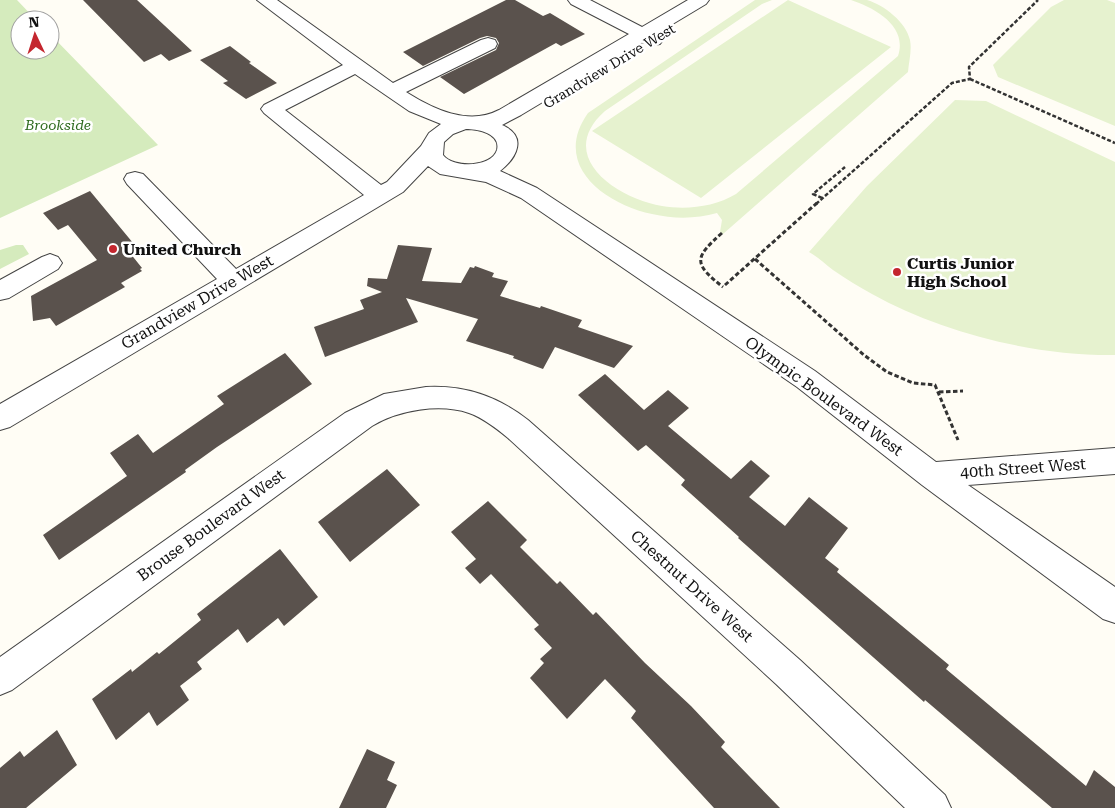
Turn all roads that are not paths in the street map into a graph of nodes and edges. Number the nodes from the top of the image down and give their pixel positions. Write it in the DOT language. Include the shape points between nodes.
graph roads {
  1 [pos="266,0"];
  2 [pos="577,0"];
  3 [pos="700,0"];
  4 [pos="720,0"];
  5 [pos="648,37"];
  6 [pos="488,44"];
  7 [pos="356,66"];
  8 [pos="392,91"];
  9 [pos="416,107"];
  10 [pos="482,123"];
  11 [pos="461,124"];
  12 [pos="432,146"];
  13 [pos="508,149"];
  14 [pos="465,172"];
  15 [pos="135,179"];
  16 [pos="387,191"];
  17 [pos="529,193"];
  18 [pos="50,263"];
  19 [pos="233,281"];
  20 [pos="0,291"];
  21 [pos="434,399"];
  22 [pos="0,418"];
  23 [pos="1115,461"];
  24 [pos="932,476"];
  25 [pos="1115,606"];
  26 [pos="0,678"];
  27 [pos="932,808"];
  1 -- 7 [label="street"];
  2 -- 5 [label="street"];
  3 -- 5 [label="street, Grandview Drive West"];
  4 -- 5 [label="street, Grandview Drive West"];
  5 -- 10 [label="street, Grandview Drive West" via="514,111"];
  5 -- 13 [label="street, Grandview Drive West" via="526,118"];
  6 -- 8 [label="street"];
  7 -- 8 [label="street"];
  7 -- 16 [label="street" via="270,109"];
  8 -- 9 [label="street"];
  9 -- 11 [label="street"];
  9 -- 12 [label="street" via="425,120"];
  10 -- 11 [label="street"];
  10 -- 13 [label="street" via="504,134"];
  11 -- 12 [label="street" via="438,135"];
  12 -- 14 [label="street" via="432,156 437,163"];
  12 -- 16 [label="street, Grandview Drive West"];
  13 -- 14 [label="street" via="499,163 488,169"];
  13 -- 17 [label="street, Olympic Boulevard West" via="513,170"];
  14 -- 16 [label="street, Grandview Drive West"];
  14 -- 17 [label="street, Olympic Boulevard West" via="490,175"];
  15 -- 19 [label="street"];
  16 -- 19 [label="street, Grandview Drive West"];
  17 -- 24 [label="street, Olympic Boulevard West" via="786,366"];
  18 -- 20 [label="street"];
  19 -- 22 [label="street, Grandview Drive West"];
  21 -- 26 [label="street, Brouse Boulevard West" via="397,403 364,416"];
  21 -- 27 [label="street, Chestnut Drive West" via="469,401 501,415 788,672"];
  23 -- 24 [label="street, 40th Street West"];
  24 -- 25 [label="street, Olympic Boulevard West"];
}
